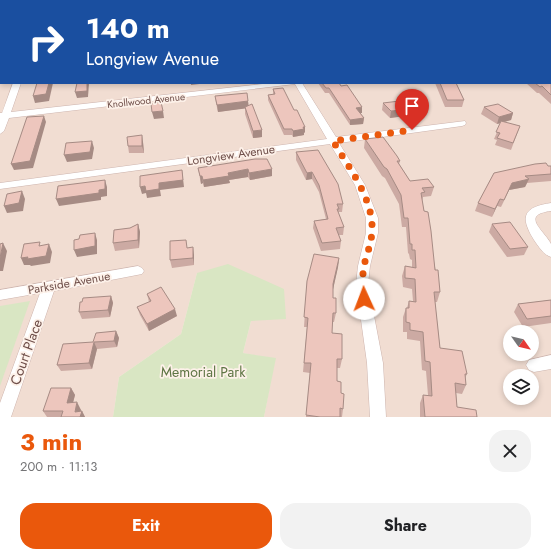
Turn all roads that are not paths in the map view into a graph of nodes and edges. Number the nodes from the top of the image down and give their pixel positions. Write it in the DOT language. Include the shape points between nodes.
graph roads {
  1 [pos="17,84"];
  2 [pos="283,84"];
  3 [pos="299,84"];
  4 [pos="3,116"];
  5 [pos="462,123"];
  6 [pos="0,131"];
  7 [pos="333,141"];
  8 [pos="0,186"];
  9 [pos="551,207"];
  10 [pos="551,253"];
  11 [pos="138,271"];
  12 [pos="49,287"];
  13 [pos="0,295"];
  14 [pos="551,362"];
  15 [pos="534,365"];
  16 [pos="2,417"];
  17 [pos="378,417"];
  1 -- 4 [label="street"];
  2 -- 4 [label="street, Knollwood Avenue"];
  3 -- 7 [label="street"];
  4 -- 6 [label="street"];
  5 -- 7 [label="street, Longview Avenue"];
  7 -- 8 [label="street, Longview Avenue"];
  7 -- 17 [label="street" via="360,186 372,218 372,233 362,284 375,362"];
  9 -- 10 [label="street" via="535,211 530,216 530,222 533,230"];
  11 -- 12 [label="street, Parkside Avenue"];
  12 -- 13 [label="street, Parkside Avenue"];
  12 -- 16 [label="street, Court Place"];
  14 -- 15 [label="street"];
}
